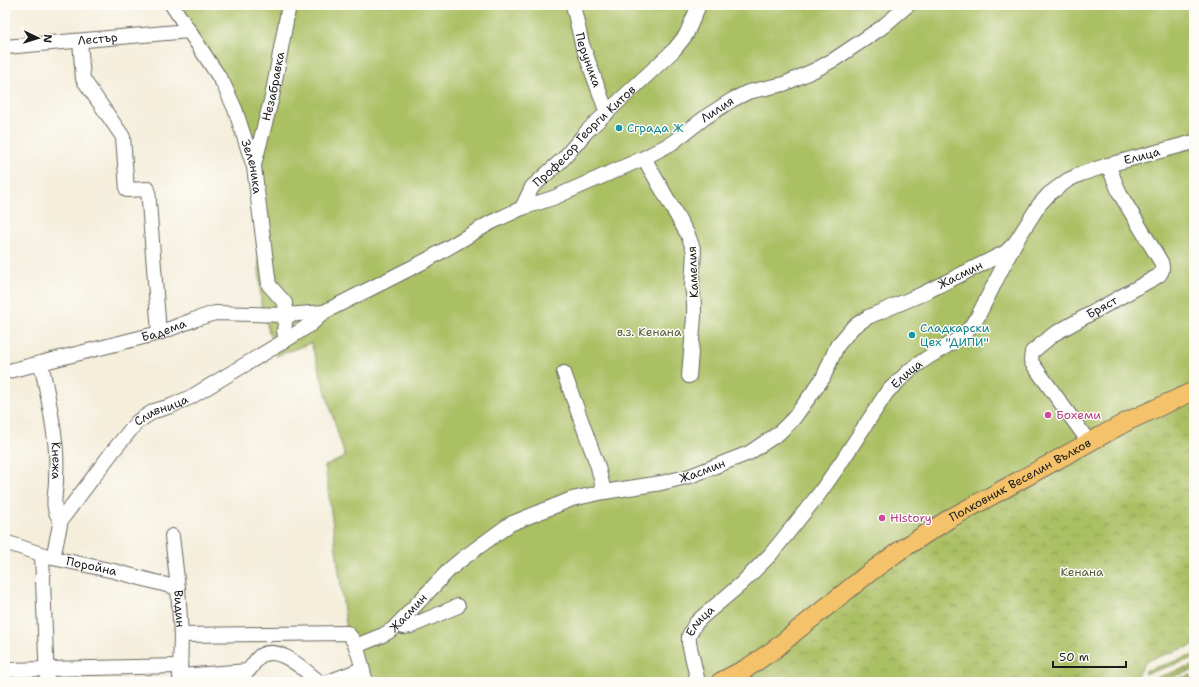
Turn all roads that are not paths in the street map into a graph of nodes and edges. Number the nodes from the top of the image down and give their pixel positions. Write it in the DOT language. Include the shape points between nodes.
graph roads {
  1 [pos="172,5"];
  2 [pos="289,5"];
  3 [pos="573,5"];
  4 [pos="699,5"];
  5 [pos="908,5"];
  6 [pos="189,31"];
  7 [pos="80,41"];
  8 [pos="5,47"];
  9 [pos="607,113"];
  10 [pos="1194,142"];
  11 [pos="644,158"];
  12 [pos="1108,165"];
  13 [pos="254,167"];
  14 [pos="522,208"];
  15 [pos="1015,243"];
  16 [pos="324,312"];
  17 [pos="286,315"];
  18 [pos="159,333"];
  19 [pos="286,340"];
  20 [pos="41,363"];
  21 [pos="5,372"];
  22 [pos="564,373"];
  23 [pos="689,376"];
  24 [pos="1194,392"];
  25 [pos="1089,442"];
  26 [pos="604,492"];
  27 [pos="61,520"];
  28 [pos="172,536"];
  29 [pos="5,542"];
  30 [pos="48,557"];
  31 [pos="178,588"];
  32 [pos="458,606"];
  33 [pos="398,624"];
  34 [pos="180,635"];
  35 [pos="356,646"];
  36 [pos="5,670"];
  37 [pos="47,675"];
  38 [pos="180,675"];
  39 [pos="364,675"];
  40 [pos="322,682"];
  41 [pos="328,682"];
  42 [pos="698,682"];
  43 [pos="720,682"];
  1 -- 6 [label="street, Зеленика"];
  2 -- 13 [label="street, Незабравка" via="272,97"];
  3 -- 9 [label="street, Перуника" via="582,44"];
  4 -- 9 [label="street, Професор Георги Китов" via="686,35 677,46"];
  5 -- 11 [label="street, Лилия" via="881,28 823,66 784,84 748,92 732,100 672,143"];
  6 -- 7 [label="street, Лестър"];
  6 -- 13 [label="street, Зеленика" via="223,83 235,109"];
  7 -- 8 [label="street, Лестър"];
  7 -- 18 [label="street" via="83,79 123,137 128,190 148,189"];
  9 -- 14 [label="street, Професор Георги Китов" via="532,187"];
  10 -- 12 [label="street, Елица"];
  11 -- 14 [label="street, Лилия" via="553,198"];
  11 -- 23 [label="street, Камелия" via="688,235 694,251 694,317"];
  12 -- 15 [label="street, Елица" via="1073,177 1049,194 1039,204"];
  12 -- 25 [label="street, Бряст" via="1120,194 1161,262 1161,274 1054,334 1034,350 1031,356 1032,363"];
  13 -- 17 [label="street, Зеленика" via="269,285 285,303"];
  14 -- 16 [label="street"];
  15 -- 26 [label="street, Жасмин" via="1006,252 920,295 868,317 853,327 837,346 823,378 794,418 749,453 690,476"];
  15 -- 42 [label="street, Елица" via="985,304 968,330 910,370 887,392 819,494 770,555 695,624 689,636 689,643"];
  16 -- 17 [label="street, Бадема"];
  16 -- 19 [label="street, Сливница"];
  17 -- 18 [label="street, Бадема" via="215,313"];
  17 -- 19 [label="street, Зеленика"];
  18 -- 20 [label="street, Бадема"];
  19 -- 27 [label="street, Сливница" via="190,397 154,411 137,422"];
  20 -- 21 [label="street, Бадема"];
  20 -- 27 [label="street, Кнежа" via="56,452 54,508"];
  22 -- 26 [label="street" via="598,467"];
  24 -- 25 [label="main road, Полковник Веселин Вълков" via="1134,418"];
  25 -- 43 [label="main road, Полковник Веселин Вълков" via="923,535 842,594 775,649"];
  26 -- 33 [label="street, Жасмин" via="572,499 510,524 458,562"];
  27 -- 30 [label="street, Сливница"];
  28 -- 31 [label="street, Видин"];
  29 -- 30 [label="street, Поройна"];
  30 -- 31 [label="street, Поройна"];
  30 -- 37 [label="street, Сливница"];
  31 -- 34 [label="street, Видин"];
  32 -- 33 [label="street" via="411,626"];
  33 -- 35 [label="street, Жасмин" via="384,635"];
  34 -- 35 [label="street" via="347,633"];
  34 -- 38 [label="street, Видин"];
  35 -- 39 [label="street"];
  36 -- 37 [label="street"];
  37 -- 38 [label="street"];
  38 -- 40 [label="street" via="248,671 260,656 274,652 287,657"];
  39 -- 41 [label="street"];
}
